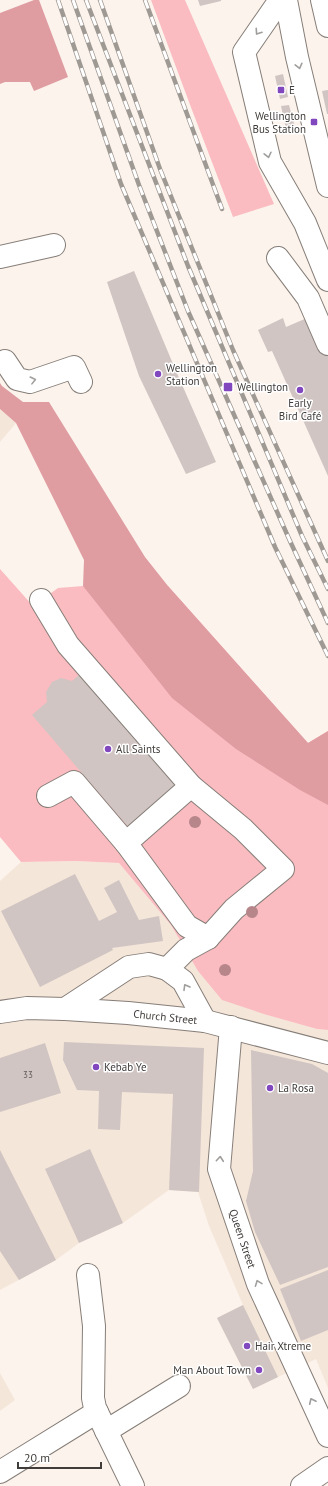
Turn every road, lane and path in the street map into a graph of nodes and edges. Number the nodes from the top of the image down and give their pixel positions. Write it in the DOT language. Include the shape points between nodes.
graph roads {
  1 [pos="280,0"];
  2 [pos="286,0"];
  3 [pos="322,0"];
  4 [pos="328,26"];
  5 [pos="328,186"];
  6 [pos="54,245"];
  7 [pos="0,257"];
  8 [pos="278,258"];
  9 [pos="328,280"];
  10 [pos="328,344"];
  11 [pos="5,361"];
  12 [pos="77,374"];
  13 [pos="41,600"];
  14 [pos="191,786"];
  15 [pos="48,796"];
  16 [pos="126,843"];
  17 [pos="208,938"];
  18 [pos="167,969"];
  19 [pos="65,1009"];
  20 [pos="0,1012"];
  21 [pos="206,1021"];
  22 [pos="231,1027"];
  23 [pos="328,1053"];
  24 [pos="88,1275"];
  25 [pos="179,1386"];
  26 [pos="102,1421"];
  27 [pos="328,1436"];
  28 [pos="328,1468"];
  29 [pos="0,1472"];
  30 [pos="133,1486"];
  31 [pos="302,1486"];
  1 -- 9 [label="street, one-way" via="244,52 270,162 305,223"];
  2 -- 5 [label="street, one-way"];
  3 -- 4 [label="street"];
  6 -- 7 [label="street"];
  8 -- 10 [label="street" via="308,298"];
  11 -- 12 [label="street, one-way" via="17,379 30,382"];
  13 -- 14 [label="street" via="68,645"];
  14 -- 16 [label="street"];
  14 -- 17 [label="street" via="243,829 283,869 234,909"];
  15 -- 16 [label="street" via="74,782"];
  16 -- 17 [label="street" via="187,926"];
  17 -- 18 [label="street" via="186,950"];
  18 -- 19 [label="street" via="149,964 129,967"];
  21 -- 18 [label="street, one-way" via="183,981"];
  19 -- 20 [label="street, Church Street" via="27,1008"];
  19 -- 21 [label="street, Church Street"];
  21 -- 22 [label="street, Church Street"];
  22 -- 23 [label="street, Church Street"];
  27 -- 22 [label="street, Queen Street, one-way" via="258,1284 219,1169"];
  24 -- 26 [label="street" via="94,1326 94,1398"];
  25 -- 26 [label="street"];
  26 -- 29 [label="street"];
  26 -- 30 [label="street"];
  28 -- 31 [label="street"];
}
